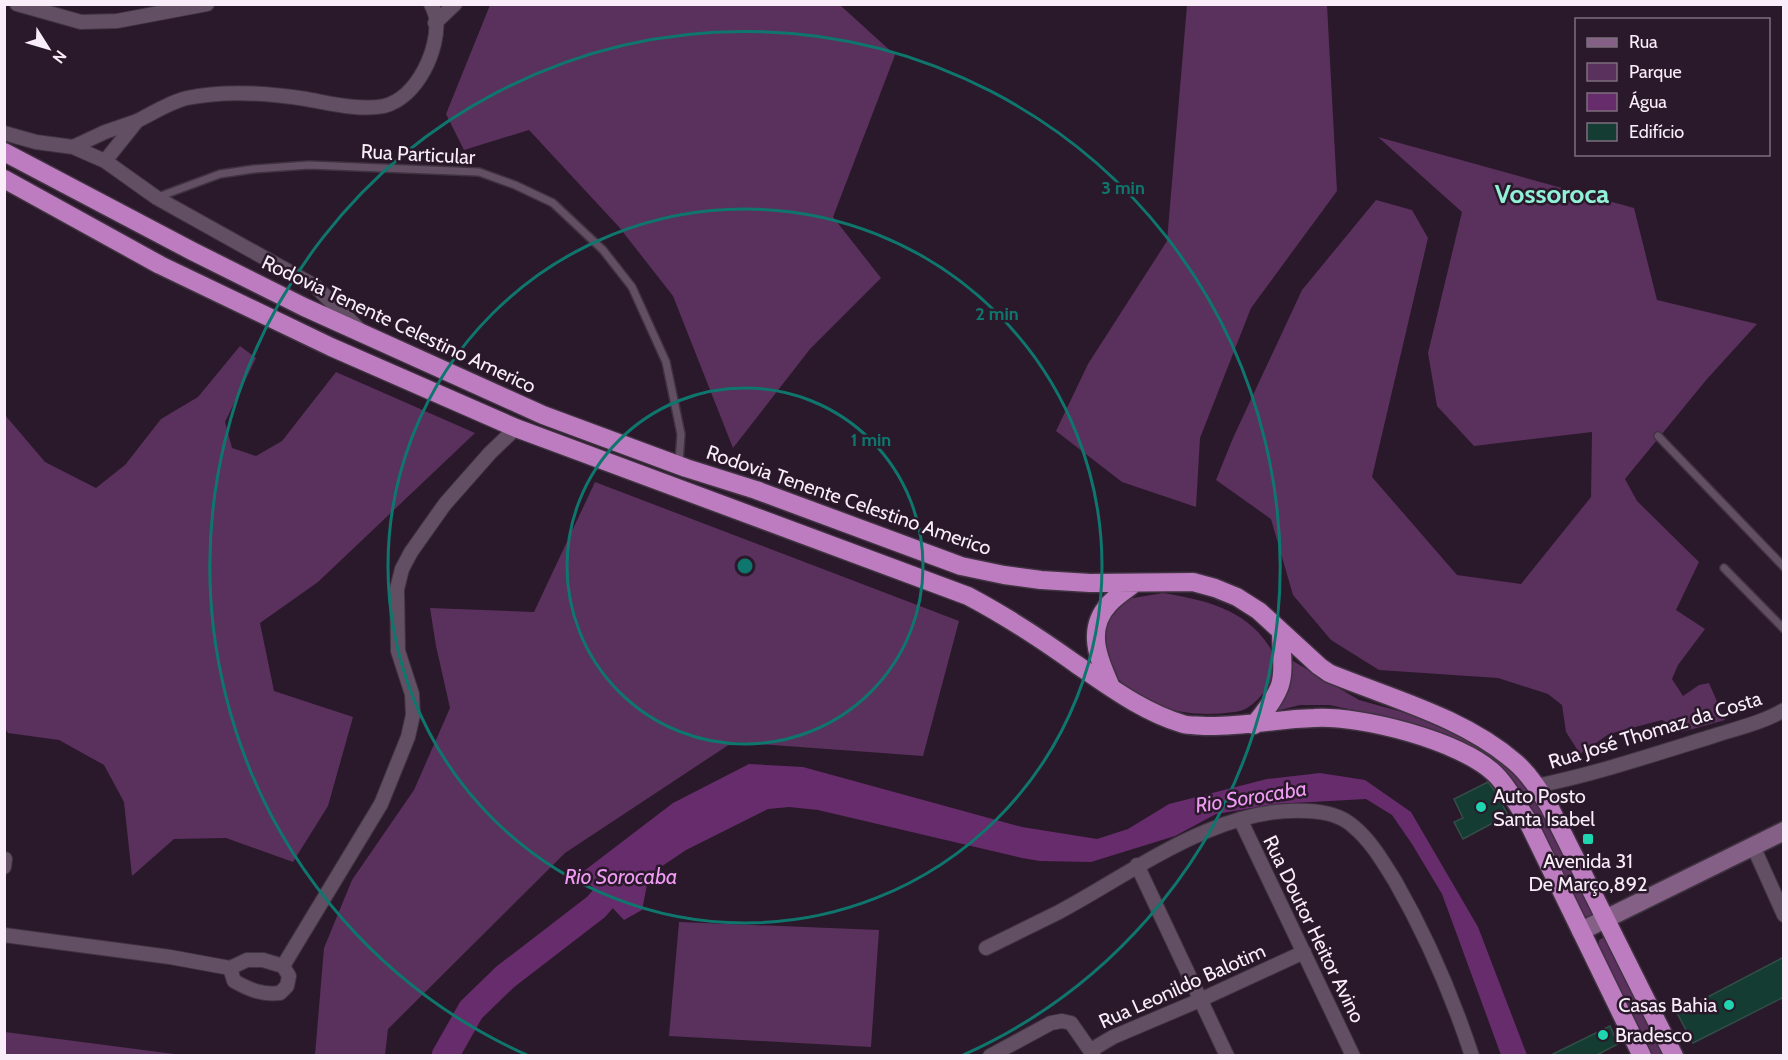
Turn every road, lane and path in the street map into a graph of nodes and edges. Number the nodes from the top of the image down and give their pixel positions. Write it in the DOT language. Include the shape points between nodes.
graph roads {
  1 [pos="17,4"];
  2 [pos="207,4"];
  3 [pos="431,4"];
  4 [pos="455,4"];
  5 [pos="435,23"];
  6 [pos="137,121"];
  7 [pos="4,133"];
  8 [pos="73,147"];
  9 [pos="4,152"];
  10 [pos="105,161"];
  11 [pos="4,179"];
  12 [pos="157,198"];
  13 [pos="366,336"];
  14 [pos="516,428"];
  15 [pos="1658,436"];
  16 [pos="679,465"];
  17 [pos="1784,567"];
  18 [pos="1724,568"];
  19 [pos="1135,583"];
  20 [pos="1784,629"];
  21 [pos="1281,632"];
  22 [pos="1110,687"];
  23 [pos="1784,710"];
  24 [pos="1254,725"];
  25 [pos="1536,786"];
  26 [pos="1240,819"];
  27 [pos="1784,831"];
  28 [pos="1753,846"];
  29 [pos="1137,865"];
  30 [pos="1784,915"];
  31 [pos="1605,919"];
  32 [pos="1581,931"];
  33 [pos="4,935"];
  34 [pos="986,948"];
  35 [pos="1304,952"];
  36 [pos="283,966"];
  37 [pos="230,969"];
  38 [pos="1200,1000"];
  39 [pos="1092,1053"];
  40 [pos="1672,1053"];
  41 [pos="990,1056"];
  42 [pos="1227,1056"];
  43 [pos="1353,1056"];
  44 [pos="1472,1056"];
  45 [pos="1642,1056"];
  1 -- 2 [label="street" via="81,22 117,21"];
  3 -- 5 [label="street"];
  4 -- 5 [label="street"];
  5 -- 6 [label="street" via="424,73 404,95 385,106 352,107 278,94 226,94 186,98"];
  6 -- 8 [label="street"];
  6 -- 10 [label="street"];
  7 -- 8 [label="street"];
  8 -- 10 [label="street"];
  9 -- 13 [label="highway, Rodovia Tenente Celestino Americo" via="192,251"];
  10 -- 12 [label="street"];
  11 -- 14 [label="highway" via="160,265 331,347"];
  12 -- 13 [label="street" via="315,286"];
  12 -- 16 [label="lane, Rua Particular" via="220,174 309,165 478,172 553,203 603,250 632,287 666,362 681,434"];
  13 -- 16 [label="highway, Rodovia Tenente Celestino Americo" via="543,415"];
  14 -- 22 [label="highway" via="968,596 1006,616"];
  14 -- 36 [label="street" via="445,504 402,569 397,589 398,651 412,694 408,738 381,804"];
  15 -- 17 [label="lane"];
  16 -- 19 [label="highway, Rodovia Tenente Celestino Americo" via="961,566 1041,580"];
  18 -- 20 [label="lane"];
  19 -- 21 [label="highway, Rodovia Tenente Celestino Americo" via="1193,582 1215,588 1259,611"];
  19 -- 22 [label="highway" via="1109,604 1095,633 1097,654"];
  21 -- 24 [label="highway" via="1280,685"];
  21 -- 25 [label="highway, Rodovia Tenente Celestino Americo" via="1329,673 1475,733 1517,763"];
  22 -- 24 [label="highway" via="1156,715 1186,725"];
  23 -- 25 [label="street, Rua José Thomaz da Costa" via="1639,759"];
  24 -- 32 [label="highway" via="1315,718 1352,720 1442,744 1477,760 1508,789 1526,818"];
  25 -- 31 [label="highway, Rodovia Tenente Celestino Americo"];
  26 -- 29 [label="street"];
  26 -- 35 [label="street, Rua Doutor Heitor Avino"];
  26 -- 44 [label="street" via="1301,810 1328,812 1354,826 1379,855 1415,916 1456,1007"];
  27 -- 28 [label="main road"];
  28 -- 30 [label="street"];
  28 -- 31 [label="main road"];
  29 -- 34 [label="street"];
  29 -- 38 [label="street"];
  31 -- 32 [label="main road"];
  31 -- 40 [label="highway, Rodovia Tenente Celestino Americo"];
  32 -- 45 [label="highway"];
  33 -- 37 [label="street"];
  35 -- 38 [label="street, Rua Leonildo Balotim"];
  35 -- 43 [label="street, Rua Doutor Heitor Avino"];
  36 -- 37 [label="street" via="247,960"];
  36 -- 37 [label="street" via="290,976 287,986 280,993 266,995 234,981"];
  38 -- 39 [label="street, Rua Leonildo Balotim" via="1113,1037"];
  38 -- 42 [label="street"];
  39 -- 41 [label="street, Rua Leonildo Balotim" via="1071,1023 1062,1021 1051,1023"];
}
